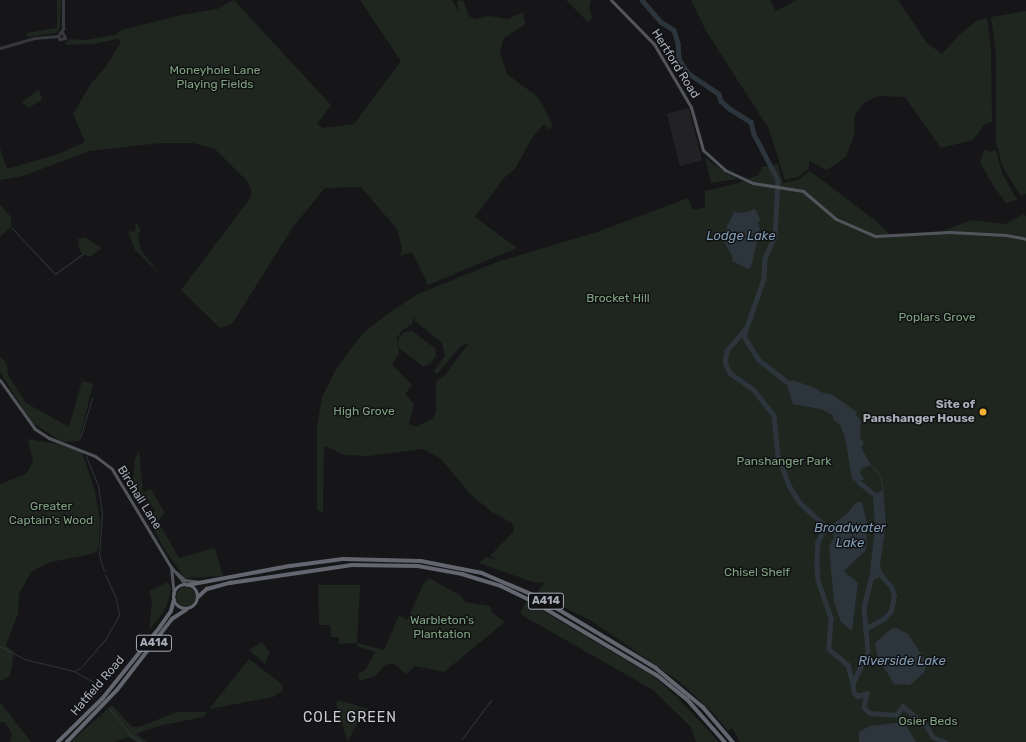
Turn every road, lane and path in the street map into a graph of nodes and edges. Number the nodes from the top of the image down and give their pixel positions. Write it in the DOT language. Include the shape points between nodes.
graph roads {
  1 [pos="63,0"];
  2 [pos="611,0"];
  3 [pos="62,32"];
  4 [pos="58,36"];
  5 [pos="0,48"];
  6 [pos="1026,239"];
  7 [pos="0,380"];
  8 [pos="172,568"];
  9 [pos="206,583"];
  10 [pos="187,585"];
  11 [pos="174,595"];
  12 [pos="198,597"];
  13 [pos="174,600"];
  14 [pos="186,610"];
  15 [pos="58,742"];
  16 [pos="67,742"];
  17 [pos="725,742"];
  18 [pos="733,742"];
  1 -- 3 [label="street"];
  2 -- 6 [label="main road, Hertford Road" via="643,30 670,69 694,113 703,150 713,162 735,176 753,184 806,192 836,219 874,236 950,232 1006,235"];
  3 -- 4 [label="street"];
  3 -- 4 [label="street" via="65,38 60,39"];
  4 -- 5 [label="street" via="35,38"];
  7 -- 8 [label="main road, Birchall Lane" via="35,429 49,438 104,462 119,478"];
  8 -- 9 [label="main road" via="185,580"];
  8 -- 10 [label="main road, Birchall Lane"];
  8 -- 11 [label="main road, Birchall Lane"];
  9 -- 10 [label="highway, A414"];
  9 -- 18 [label="highway, A414" via="290,566 365,558 421,561 482,573 538,597 661,672 703,707"];
  10 -- 11 [label="highway" via="177,589"];
  10 -- 12 [label="highway" via="197,591"];
  11 -- 13 [label="highway"];
  12 -- 14 [label="highway" via="194,606"];
  12 -- 17 [label="highway, A414" via="207,589 230,583 352,565 418,566 469,575 508,589 536,603 657,675 687,699"];
  13 -- 14 [label="highway" via="179,607"];
  13 -- 15 [label="highway, Hatfield Road / A414" via="166,618 106,695"];
  14 -- 16 [label="highway, Hatfield Road / A414" via="172,619 113,695"];
}
